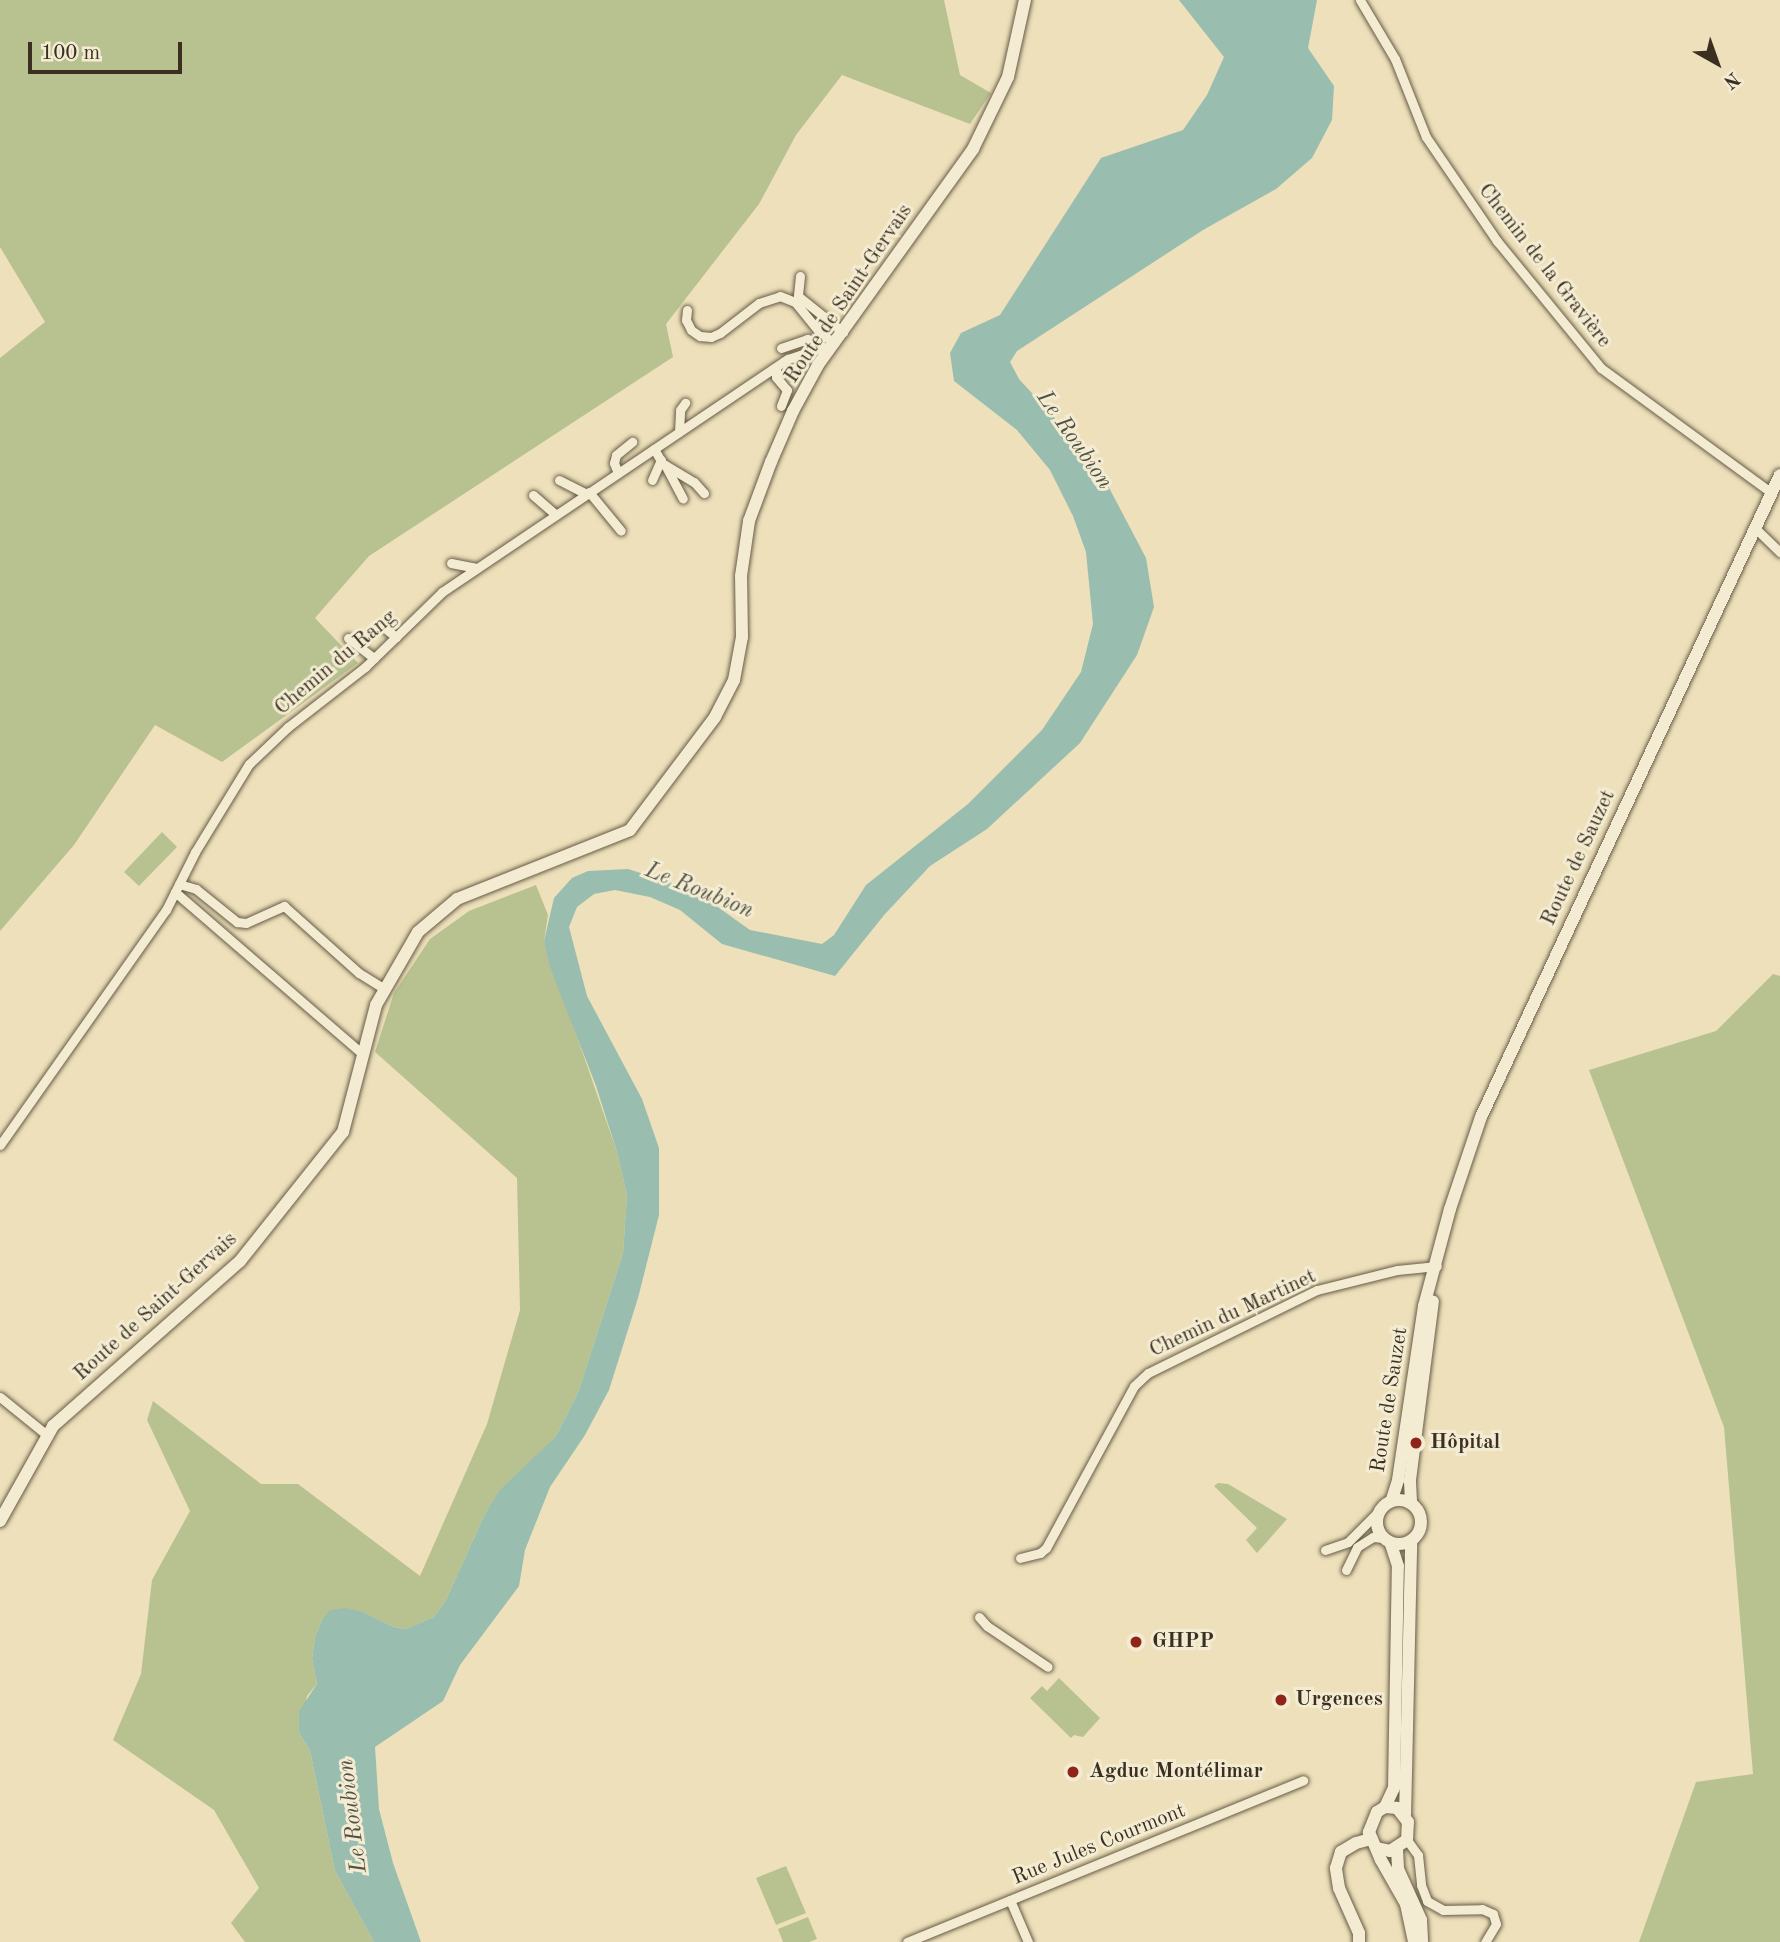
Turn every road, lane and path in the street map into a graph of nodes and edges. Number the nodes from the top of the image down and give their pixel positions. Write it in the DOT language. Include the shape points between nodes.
graph roads {
  1 [pos="1025,0"];
  2 [pos="1360,0"];
  3 [pos="800,276"];
  4 [pos="687,310"];
  5 [pos="842,332"];
  6 [pos="829,347"];
  7 [pos="781,348"];
  8 [pos="776,368"];
  9 [pos="685,403"];
  10 [pos="781,406"];
  11 [pos="679,432"];
  12 [pos="632,442"];
  13 [pos="654,449"];
  14 [pos="663,462"];
  15 [pos="618,473"];
  16 [pos="1780,475"];
  17 [pos="559,480"];
  18 [pos="652,480"];
  19 [pos="588,493"];
  20 [pos="704,493"];
  21 [pos="1772,493"];
  22 [pos="533,495"];
  23 [pos="683,499"];
  24 [pos="556,515"];
  25 [pos="1755,528"];
  26 [pos="621,531"];
  27 [pos="1780,552"];
  28 [pos="451,563"];
  29 [pos="477,569"];
  30 [pos="386,629"];
  31 [pos="396,637"];
  32 [pos="348,638"];
  33 [pos="374,659"];
  34 [pos="177,888"];
  35 [pos="385,989"];
  36 [pos="363,1054"];
  37 [pos="0,1145"];
  38 [pos="1437,1266"];
  39 [pos="0,1397"];
  40 [pos="48,1436"];
  41 [pos="1392,1499"];
  42 [pos="1411,1501"];
  43 [pos="1381,1509"];
  44 [pos="0,1521"];
  45 [pos="1387,1541"];
  46 [pos="1411,1542"];
  47 [pos="1325,1550"];
  48 [pos="1020,1558"];
  49 [pos="1346,1570"];
  50 [pos="979,1617"];
  51 [pos="1048,1667"];
  52 [pos="1303,1780"];
  53 [pos="1385,1807"];
  54 [pos="1405,1816"];
  55 [pos="1374,1844"];
  56 [pos="1402,1844"];
  57 [pos="1010,1900"];
  58 [pos="907,1942"];
  59 [pos="1028,1942"];
  60 [pos="1359,1942"];
  61 [pos="1413,1942"];
  62 [pos="1422,1942"];
  63 [pos="1485,1942"];
  1 -- 5 [label="main road, Route de Saint-Gervais" via="1009,77 974,149"];
  2 -- 21 [label="street, Chemin de la Gravière" via="1395,59 1426,137 1497,241 1601,368"];
  3 -- 5 [label="street" via="798,296"];
  4 -- 6 [label="street" via="691,330 711,337 759,303 780,296 795,302"];
  5 -- 6 [label="main road, Route de Saint-Gervais"];
  6 -- 7 [label="street" via="807,339"];
  6 -- 8 [label="street, Chemin du Rang" via="788,359"];
  6 -- 35 [label="main road, Route de Saint-Gervais" via="793,411 750,521 741,576 742,637 734,680 715,717 630,830 457,899 418,932"];
  8 -- 10 [label="street" via="776,377 787,390"];
  8 -- 11 [label="street, Chemin du Rang"];
  9 -- 11 [label="street"];
  11 -- 13 [label="street, Chemin du Rang"];
  12 -- 15 [label="street" via="616,455"];
  13 -- 14 [label="street"];
  13 -- 15 [label="street, Chemin du Rang"];
  14 -- 18 [label="street"];
  14 -- 20 [label="street"];
  14 -- 23 [label="street"];
  15 -- 19 [label="street, Chemin du Rang"];
  16 -- 21 [label="main road, Route de Sauzet"];
  17 -- 19 [label="street"];
  19 -- 24 [label="street, Chemin du Rang"];
  19 -- 26 [label="street"];
  21 -- 25 [label="main road, Route de Sauzet"];
  22 -- 24 [label="street"];
  24 -- 29 [label="street, Chemin du Rang"];
  25 -- 27 [label="street"];
  25 -- 38 [label="main road, Route de Sauzet" via="1498,1076 1465,1161"];
  28 -- 29 [label="street"];
  29 -- 31 [label="street, Chemin du Rang" via="442,592"];
  30 -- 31 [label="street"];
  31 -- 33 [label="street, Chemin du Rang"];
  32 -- 33 [label="street"];
  33 -- 34 [label="street, Chemin du Rang" via="249,764"];
  34 -- 35 [label="street" via="196,889 237,922 246,923 284,906 359,973"];
  34 -- 36 [label="street"];
  34 -- 37 [label="street, Chemin du Rang"];
  35 -- 36 [label="main road, Route de Saint-Gervais"];
  36 -- 40 [label="main road, Route de Saint-Gervais" via="343,1132 240,1261 53,1426"];
  38 -- 41 [label="main road, Route de Sauzet" via="1424,1306"];
  38 -- 42 [label="main road, Route de Sauzet"];
  38 -- 48 [label="street, Chemin du Martinet" via="1397,1270 1317,1290 1148,1373 1134,1386 1046,1548"];
  39 -- 40 [label="street"];
  40 -- 44 [label="main road, Route de Saint-Gervais"];
  41 -- 42 [label="main road"];
  41 -- 43 [label="main road"];
  42 -- 46 [label="main road" via="1420,1518"];
  43 -- 45 [label="main road" via="1380,1528"];
  43 -- 47 [label="street" via="1348,1542"];
  45 -- 46 [label="main road"];
  45 -- 49 [label="street" via="1373,1536 1357,1548"];
  45 -- 53 [label="main road" via="1398,1566 1394,1788"];
  46 -- 54 [label="main road"];
  50 -- 51 [label="street"];
  52 -- 57 [label="street, Rue Jules Courmont"];
  53 -- 54 [label="main road" via="1397,1808"];
  53 -- 55 [label="main road" via="1373,1818"];
  54 -- 56 [label="main road" via="1409,1828"];
  55 -- 56 [label="main road"];
  55 -- 60 [label="main road" via="1356,1843 1341,1852 1336,1868"];
  55 -- 61 [label="main road" via="1406,1904"];
  56 -- 62 [label="main road" via="1398,1869 1421,1920"];
  56 -- 63 [label="street" via="1418,1855 1427,1901 1443,1910 1493,1913 1496,1924"];
  57 -- 58 [label="street, Rue Jules Courmont"];
  57 -- 59 [label="street"];
}
